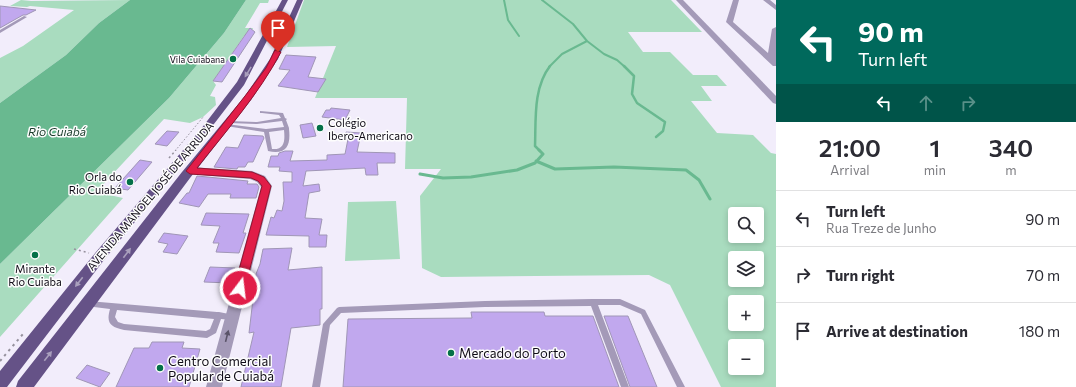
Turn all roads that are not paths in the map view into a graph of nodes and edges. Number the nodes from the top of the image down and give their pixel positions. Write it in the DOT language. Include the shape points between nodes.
graph roads {
  1 [pos="285,0"];
  2 [pos="300,0"];
  3 [pos="679,0"];
  4 [pos="736,0"];
  5 [pos="766,0"];
  6 [pos="776,8"];
  7 [pos="277,16"];
  8 [pos="293,16"];
  9 [pos="25,17"];
  10 [pos="776,29"];
  11 [pos="0,32"];
  12 [pos="773,62"];
  13 [pos="763,88"];
  14 [pos="776,88"];
  15 [pos="773,96"];
  16 [pos="776,101"];
  17 [pos="262,112"];
  18 [pos="285,119"];
  19 [pos="228,123"];
  20 [pos="287,128"];
  21 [pos="266,132"];
  22 [pos="190,171"];
  23 [pos="593,302"];
  24 [pos="88,304"];
  25 [pos="114,306"];
  26 [pos="226,316"];
  27 [pos="0,383"];
  28 [pos="24,386"];
  29 [pos="214,387"];
  30 [pos="316,387"];
  31 [pos="625,387"];
  32 [pos="681,387"];
  1 -- 7 [label="main road, AVENIDA MANOEL JOSÉ DE ARRUDA"];
  2 -- 8 [label="main road, AVENIDA MANOEL JOSÉ DE ARRUDA"];
  3 -- 13 [label="street"];
  4 -- 12 [label="street" via="729,22"];
  5 -- 6 [label="street"];
  7 -- 8 [label="main road"];
  7 -- 27 [label="main road, AVENIDA MANOEL JOSÉ DE ARRUDA, one-way" via="241,83"];
  8 -- 19 [label="main road, AVENIDA MANOEL JOSÉ DE ARRUDA" via="269,68"];
  9 -- 11 [label="lane"];
  10 -- 12 [label="street"];
  13 -- 14 [label="street"];
  13 -- 15 [label="street"];
  15 -- 16 [label="street"];
  17 -- 18 [label="lane" via="282,114"];
  18 -- 19 [label="lane" via="257,123"];
  18 -- 20 [label="lane"];
  19 -- 21 [label="lane"];
  19 -- 22 [label="main road, AVENIDA MANOEL JOSÉ DE ARRUDA"];
  20 -- 21 [label="lane"];
  20 -- 21 [label="lane" via="286,144 276,152 270,150"];
  24 -- 22 [label="main road, AVENIDA MANOEL JOSÉ DE ARRUDA, one-way"];
  22 -- 26 [label="street" via="252,175 261,179 267,186"];
  23 -- 30 [label="lane" via="339,310 327,324"];
  23 -- 31 [label="lane"];
  23 -- 32 [label="lane" via="620,302 642,312"];
  24 -- 25 [label="lane"];
  28 -- 24 [label="main road, AVENIDA MANOEL JOSÉ DE ARRUDA, one-way"];
  25 -- 26 [label="lane"];
  25 -- 26 [label="lane" via="111,318 116,325 184,333 210,334"];
  29 -- 26 [label="street, one-way"];
}
